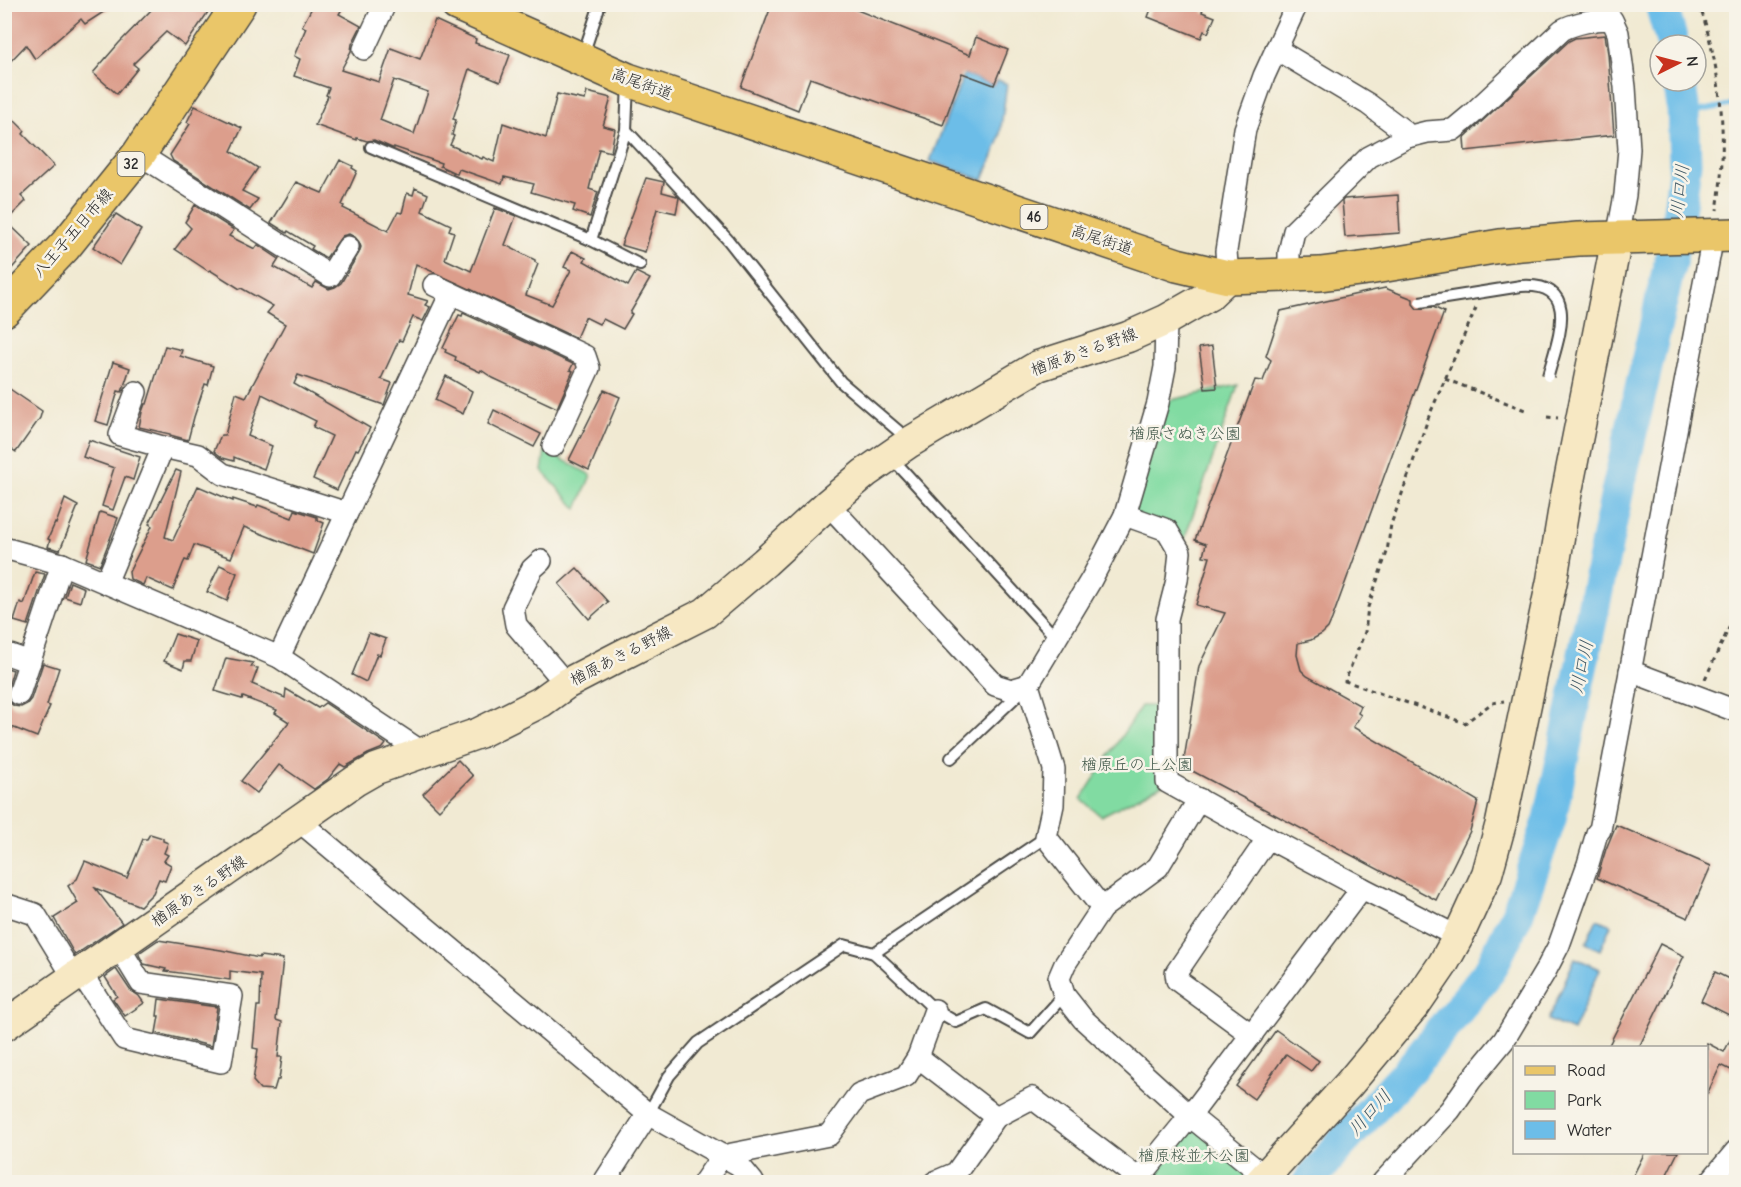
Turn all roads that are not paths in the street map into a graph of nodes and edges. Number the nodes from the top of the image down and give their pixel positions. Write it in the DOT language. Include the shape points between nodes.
graph roads {
  1 [pos="239,4"];
  2 [pos="386,4"];
  3 [pos="457,4"];
  4 [pos="600,4"];
  5 [pos="1297,4"];
  6 [pos="364,49"];
  7 [pos="1276,49"];
  8 [pos="581,60"];
  9 [pos="628,80"];
  10 [pos="626,130"];
  11 [pos="1407,138"];
  12 [pos="371,147"];
  13 [pos="139,154"];
  14 [pos="1627,237"];
  15 [pos="1715,239"];
  16 [pos="591,240"];
  17 [pos="348,247"];
  18 [pos="640,265"];
  19 [pos="1289,275"];
  20 [pos="1228,277"];
  21 [pos="1420,302"];
  22 [pos="4,310"];
  23 [pos="1166,320"];
  24 [pos="1548,376"];
  25 [pos="136,392"];
  26 [pos="553,446"];
  27 [pos="163,447"];
  28 [pos="900,449"];
  29 [pos="828,504"];
  30 [pos="347,513"];
  31 [pos="1125,515"];
  32 [pos="4,548"];
  33 [pos="541,561"];
  34 [pos="62,564"];
  35 [pos="106,583"];
  36 [pos="1057,639"];
  37 [pos="279,657"];
  38 [pos="1630,671"];
  39 [pos="566,684"];
  40 [pos="1028,685"];
  41 [pos="19,694"];
  42 [pos="1737,711"];
  43 [pos="422,752"];
  44 [pos="951,758"];
  45 [pos="1199,799"];
  46 [pos="299,821"];
  47 [pos="1046,837"];
  48 [pos="1268,838"];
  49 [pos="1362,888"];
  50 [pos="4,904"];
  51 [pos="1102,908"];
  52 [pos="1458,937"];
  53 [pos="119,947"];
  54 [pos="874,953"];
  55 [pos="78,976"];
  56 [pos="1064,995"];
  57 [pos="935,1010"];
  58 [pos="4,1026"];
  59 [pos="1252,1035"];
  60 [pos="918,1057"];
  61 [pos="648,1114"];
  62 [pos="996,1116"];
  63 [pos="1190,1116"];
  64 [pos="1737,1151"];
  65 [pos="722,1156"];
  66 [pos="963,1178"];
  67 [pos="1268,1180"];
  68 [pos="1137,1181"];
  69 [pos="604,1182"];
  70 [pos="704,1182"];
  71 [pos="753,1182"];
  72 [pos="935,1182"];
  73 [pos="1383,1182"];
  74 [pos="1710,1182"];
  1 -- 13 [label="main road, 八王子五日市線 / 32"];
  2 -- 6 [label="street"];
  3 -- 8 [label="main road, 高尾街道 / 46"];
  4 -- 8 [label="lane"];
  5 -- 7 [label="street"];
  7 -- 11 [label="street" via="1368,104 1404,131"];
  7 -- 20 [label="street" via="1245,129 1226,251"];
  8 -- 9 [label="main road, 高尾街道 / 46"];
  9 -- 10 [label="lane"];
  9 -- 20 [label="main road, 高尾街道 / 46" via="1177,265"];
  10 -- 16 [label="lane"];
  10 -- 28 [label="lane" via="728,240"];
  11 -- 14 [label="street" via="1453,130 1566,27 1618,14 1629,149"];
  11 -- 19 [label="street" via="1369,157 1294,231"];
  12 -- 16 [label="lane"];
  13 -- 17 [label="street" via="330,276"];
  13 -- 22 [label="main road, 八王子五日市線 / 32" via="65,246"];
  14 -- 15 [label="main road, 46"];
  14 -- 19 [label="main road, 高尾街道 / 46" via="1500,246 1368,268"];
  14 -- 52 [label="main road" via="1565,501 1502,823 1487,874"];
  15 -- 38 [label="street"];
  16 -- 18 [label="lane"];
  19 -- 20 [label="main road, 高尾街道 / 46"];
  20 -- 23 [label="main road, 楢原あきる野線" via="1208,296"];
  21 -- 24 [label="lane, bridge" via="1521,286 1544,287 1562,309"];
  23 -- 28 [label="main road, 楢原あきる野線" via="1128,337 1038,366"];
  23 -- 31 [label="street" via="1165,367 1158,403"];
  25 -- 27 [label="street" via="120,435"];
  26 -- 30 [label="street" via="589,368 585,356 443,289"];
  27 -- 30 [label="street" via="198,455 224,474"];
  27 -- 35 [label="street"];
  28 -- 29 [label="main road, 楢原あきる野線"];
  28 -- 36 [label="lane"];
  29 -- 39 [label="main road, 楢原あきる野線" via="705,613"];
  29 -- 40 [label="street" via="995,686 1011,690"];
  30 -- 37 [label="street"];
  31 -- 36 [label="street"];
  31 -- 45 [label="street" via="1167,530 1180,552 1167,620 1167,782"];
  32 -- 34 [label="street"];
  33 -- 39 [label="street" via="532,568 513,608 516,625"];
  34 -- 35 [label="street"];
  34 -- 41 [label="street" via="20,659"];
  35 -- 37 [label="street"];
  36 -- 40 [label="street"];
  37 -- 43 [label="street"];
  38 -- 42 [label="street"];
  38 -- 73 [label="street" via="1600,830 1559,945 1504,1040 1450,1110"];
  39 -- 43 [label="main road, 楢原あきる野線" via="541,702 479,733"];
  40 -- 44 [label="lane"];
  40 -- 47 [label="street" via="1054,769 1053,805"];
  43 -- 46 [label="main road, 楢原あきる野線" via="356,780"];
  45 -- 48 [label="street"];
  45 -- 51 [label="street" via="1158,867"];
  46 -- 53 [label="main road, 楢原あきる野線"];
  46 -- 61 [label="street"];
  47 -- 51 [label="street"];
  47 -- 54 [label="lane"];
  48 -- 49 [label="street"];
  48 -- 59 [label="street" via="1176,973 1177,980"];
  49 -- 52 [label="street"];
  49 -- 59 [label="street"];
  50 -- 55 [label="street" via="35,914"];
  51 -- 56 [label="street" via="1065,964 1059,978"];
  52 -- 67 [label="main road" via="1415,1005"];
  53 -- 55 [label="main road, 楢原あきる野線"];
  53 -- 55 [label="street" via="141,983 232,996 222,1062 124,1039"];
  54 -- 57 [label="lane"];
  54 -- 61 [label="lane" via="844,945 698,1043 669,1076"];
  55 -- 58 [label="main road, 楢原あきる野線"];
  56 -- 57 [label="lane" via="1030,1033 986,1010 956,1023"];
  56 -- 63 [label="street" via="1083,1019"];
  57 -- 60 [label="street"];
  59 -- 63 [label="street"];
  60 -- 62 [label="street"];
  60 -- 65 [label="street" via="906,1076 859,1094 829,1135"];
  61 -- 65 [label="street"];
  61 -- 69 [label="street"];
  62 -- 66 [label="street"];
  62 -- 68 [label="street" via="1032,1098"];
  63 -- 67 [label="street"];
  63 -- 68 [label="street"];
  64 -- 74 [label="street"];
  65 -- 70 [label="street"];
  65 -- 71 [label="street" via="739,1165"];
  66 -- 72 [label="street"];
}
